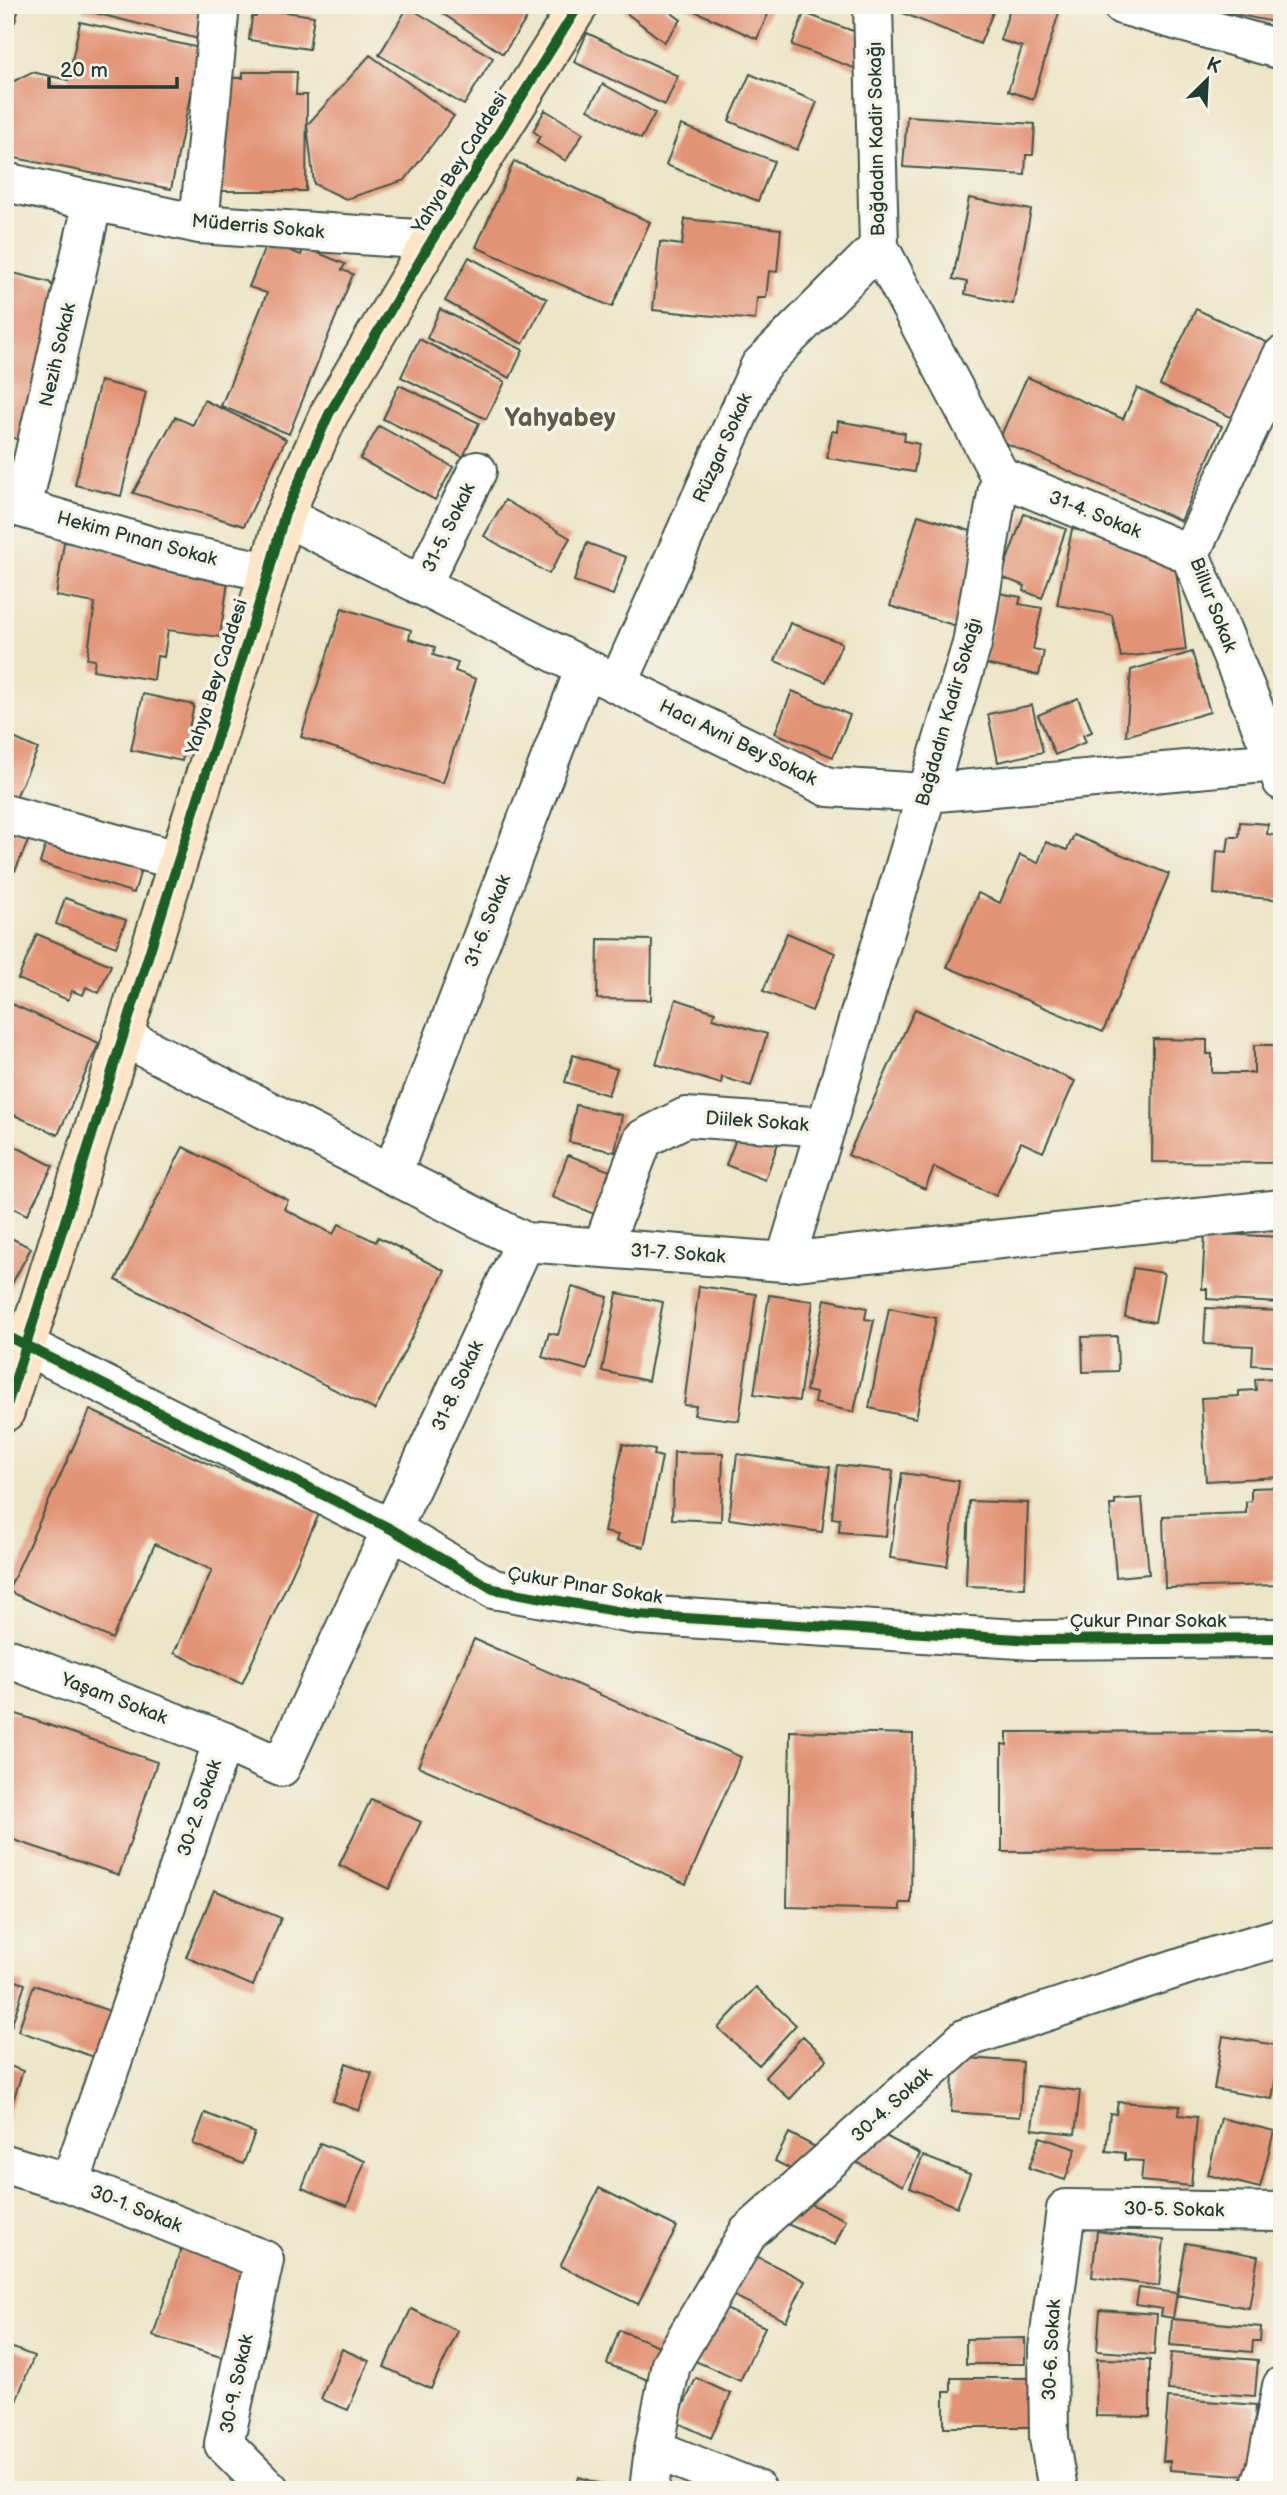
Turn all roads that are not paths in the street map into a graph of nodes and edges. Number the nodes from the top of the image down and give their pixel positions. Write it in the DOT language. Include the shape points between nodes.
graph roads {
  1 [pos="220,5"];
  2 [pos="579,5"];
  3 [pos="873,5"];
  4 [pos="1122,5"];
  5 [pos="1282,50"];
  6 [pos="5,181"];
  7 [pos="93,201"];
  8 [pos="199,224"];
  9 [pos="432,240"];
  10 [pos="879,247"];
  11 [pos="1282,356"];
  12 [pos="477,471"];
  13 [pos="1000,476"];
  14 [pos="14,506"];
  15 [pos="284,516"];
  16 [pos="1190,554"];
  17 [pos="269,572"];
  18 [pos="421,586"];
  19 [pos="601,676"];
  20 [pos="1279,772"];
  21 [pos="926,793"];
  22 [pos="5,814"];
  23 [pos="177,860"];
  24 [pos="122,1036"];
  25 [pos="826,1127"];
  26 [pos="392,1174"];
  27 [pos="1282,1209"];
  28 [pos="525,1242"];
  29 [pos="602,1248"];
  30 [pos="785,1262"];
  31 [pos="16,1341"];
  32 [pos="5,1412"];
  33 [pos="391,1529"];
  34 [pos="1282,1638"];
  35 [pos="5,1657"];
  36 [pos="223,1741"];
  37 [pos="1282,1937"];
  38 [pos="5,2164"];
  39 [pos="70,2183"];
  40 [pos="1066,2209"];
  41 [pos="1282,2211"];
  42 [pos="264,2260"];
  43 [pos="1282,2386"];
  44 [pos="654,2449"];
  45 [pos="270,2490"];
  46 [pos="649,2490"];
  47 [pos="757,2490"];
  48 [pos="1058,2490"];
  49 [pos="1259,2490"];
  1 -- 8 [label="street"];
  2 -- 9 [label="street, Yahya Bey Caddesi"];
  3 -- 10 [label="street, Bağdadın Kadir Sokağı"];
  4 -- 5 [label="street"];
  6 -- 7 [label="street, Müderris Sokak"];
  7 -- 8 [label="street, Müderris Sokak"];
  7 -- 14 [label="street, Nezih Sokak"];
  8 -- 9 [label="street, Müderris Sokak"];
  9 -- 15 [label="street, Yahya Bey Caddesi" via="329,414"];
  10 -- 13 [label="street, Bağdadın Kadir Sokağı"];
  10 -- 19 [label="street, Rüzgar Sokak" via="760,366"];
  11 -- 16 [label="street, Billur Sokak"];
  12 -- 18 [label="street, 31-5. Sokak"];
  13 -- 16 [label="street, 31-4. Sokak"];
  13 -- 21 [label="street, Bağdadın Kadir Sokağı" via="972,644"];
  14 -- 17 [label="street, Hekim Pınarı Sokak" via="168,551"];
  15 -- 17 [label="street, Yahya Bey Caddesi"];
  15 -- 18 [label="street, Hacı Avni Bey Sokak"];
  16 -- 20 [label="street, Billur Sokak"];
  17 -- 23 [label="street, Yahya Bey Caddesi"];
  18 -- 19 [label="street, Hacı Avni Bey Sokak"];
  19 -- 21 [label="street, Hacı Avni Bey Sokak" via="828,787"];
  19 -- 26 [label="street, 31-6. Sokak"];
  20 -- 21 [label="street, Hacı Avni Bey Sokak"];
  21 -- 25 [label="street, Bağdadın Kadir Sokağı"];
  22 -- 23 [label="street"];
  23 -- 24 [label="street, Yahya Bey Caddesi"];
  24 -- 26 [label="street, 31-7. Sokak"];
  24 -- 31 [label="street, Yahya Bey Caddesi"];
  25 -- 29 [label="street, Diilek Sokak" via="686,1117 643,1139"];
  25 -- 30 [label="street, Bağdadın Kadir Sokağı"];
  26 -- 28 [label="street, 31-7. Sokak"];
  27 -- 30 [label="street, 31-7. Sokak"];
  28 -- 29 [label="street, 31-7. Sokak"];
  28 -- 33 [label="street, 31-8. Sokak"];
  29 -- 30 [label="street, 31-7. Sokak"];
  31 -- 32 [label="street, Yahya Bey Caddesi"];
  31 -- 33 [label="street, Çukur Pınar Sokak"];
  33 -- 34 [label="street, Çukur Pınar Sokak" via="493,1590 638,1615 1033,1640"];
  33 -- 36 [label="street, 30-2. Sokak" via="281,1767"];
  35 -- 36 [label="street, Yaşam Sokak"];
  36 -- 39 [label="street, 30-2. Sokak"];
  37 -- 44 [label="street, 30-4. Sokak" via="966,2038 748,2233 671,2364"];
  38 -- 39 [label="street, 30-1. Sokak"];
  39 -- 42 [label="street, 30-1. Sokak"];
  40 -- 41 [label="street, 30-5. Sokak"];
  40 -- 48 [label="street, 30-6. Sokak" via="1048,2349 1049,2438"];
  42 -- 45 [label="street, 30-9. Sokak" via="224,2444"];
  43 -- 49 [label="street"];
  44 -- 46 [label="street, 30-4. Sokak"];
  44 -- 47 [label="street"];
}
